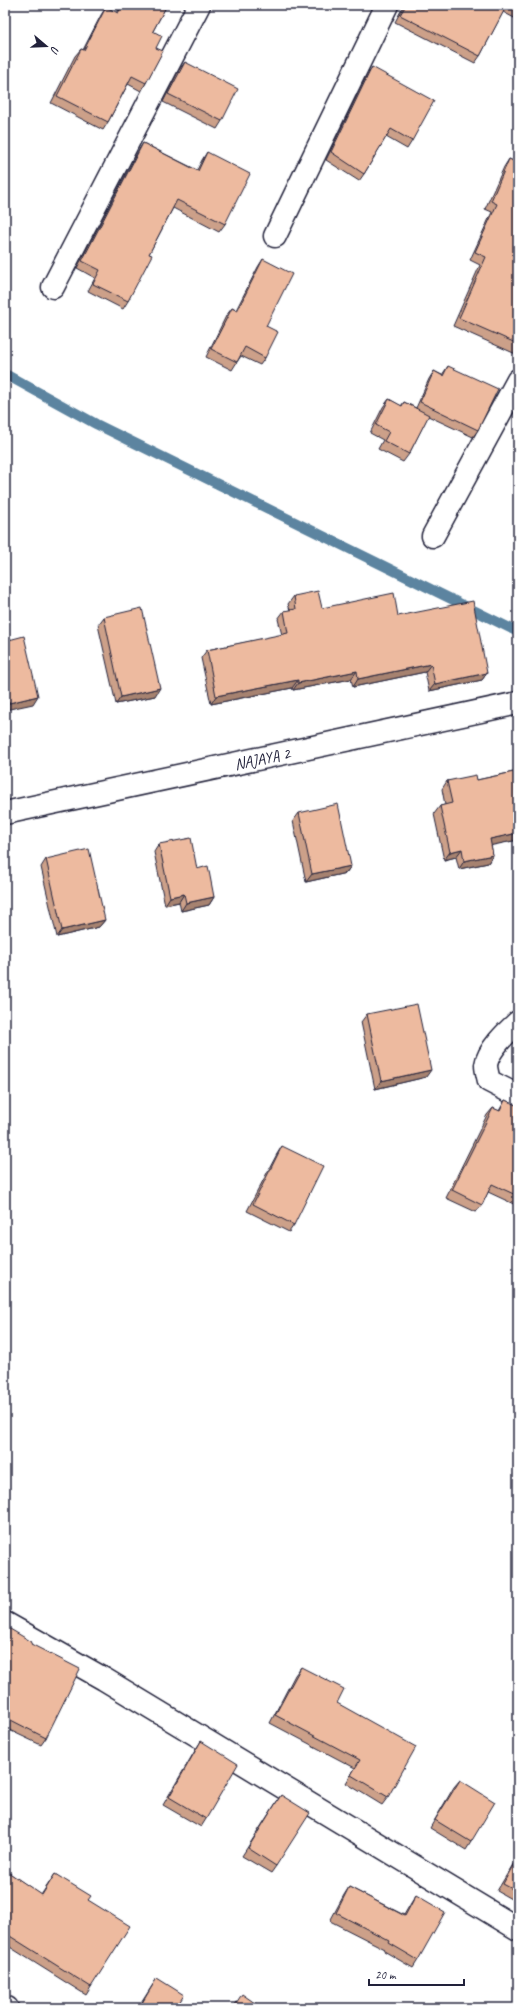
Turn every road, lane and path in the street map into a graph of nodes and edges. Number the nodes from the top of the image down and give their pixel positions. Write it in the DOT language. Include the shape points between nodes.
graph roads {
  1 [pos="199,5"];
  2 [pos="387,5"];
  3 [pos="275,236"];
  4 [pos="53,287"];
  5 [pos="518,380"];
  6 [pos="433,536"];
  7 [pos="518,703"];
  8 [pos="5,813"];
  9 [pos="518,1022"];
  10 [pos="518,1096"];
  11 [pos="5,1623"];
  12 [pos="518,1929"];
  1 -- 4 [label="street"];
  2 -- 3 [label="street"];
  5 -- 6 [label="street"];
  7 -- 8 [label="street, NAJAYA 2"];
  9 -- 10 [label="street" via="505,1034 488,1058 486,1067 489,1081"];
  11 -- 12 [label="street" via="104,1679"];
}
